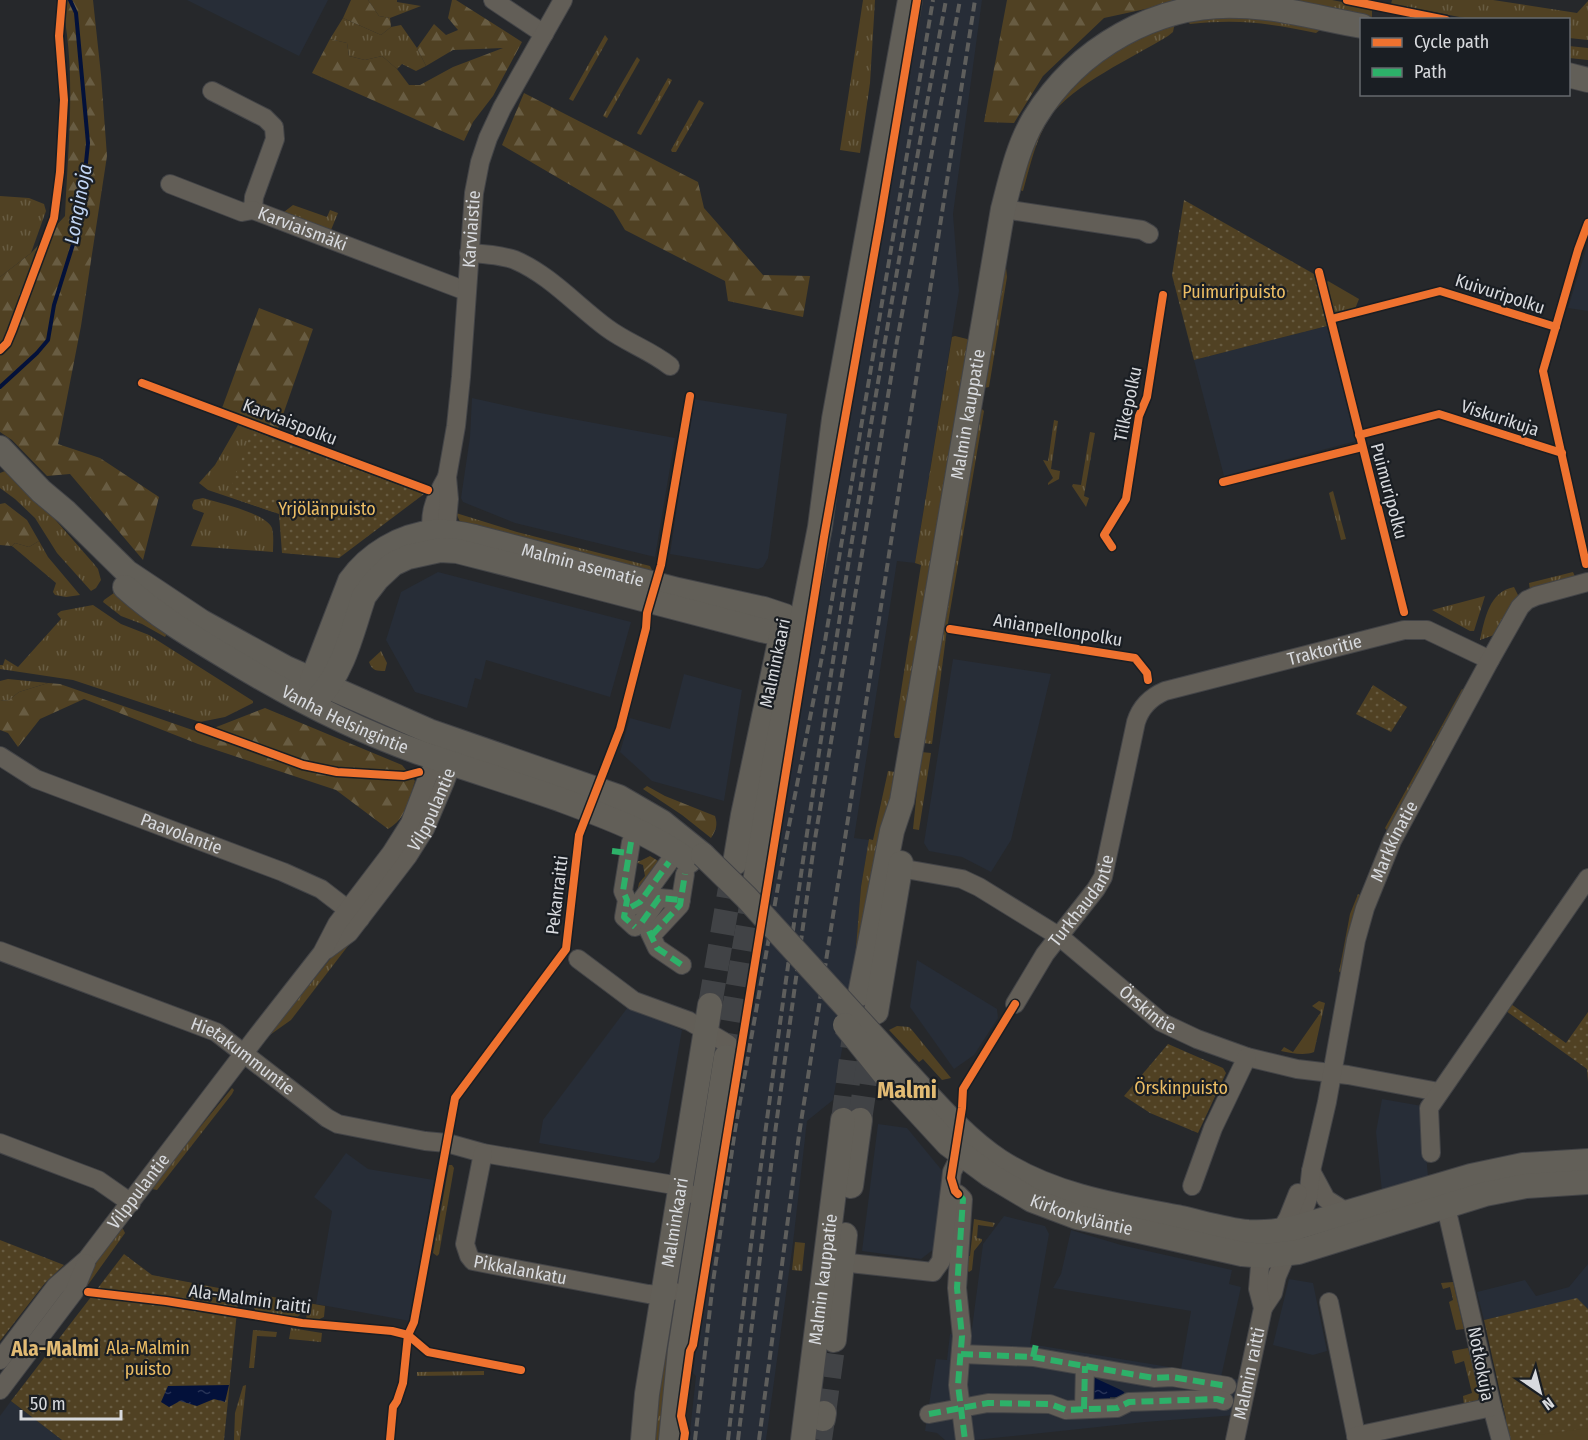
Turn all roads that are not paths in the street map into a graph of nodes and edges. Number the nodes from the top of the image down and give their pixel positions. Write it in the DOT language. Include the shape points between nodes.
graph roads {
  1 [pos="493,0"];
  2 [pos="563,0"];
  3 [pos="894,0"];
  4 [pos="910,0"];
  5 [pos="1360,26"];
  6 [pos="544,34"];
  7 [pos="1570,65"];
  8 [pos="1588,66"];
  9 [pos="1570,75"];
  10 [pos="1588,80"];
  11 [pos="212,91"];
  12 [pos="890,103"];
  13 [pos="170,184"];
  14 [pos="1003,209"];
  15 [pos="253,210"];
  16 [pos="1149,234"];
  17 [pos="469,253"];
  18 [pos="466,291"];
  19 [pos="670,366"];
  20 [pos="0,448"];
  21 [pos="41,491"];
  22 [pos="439,538"];
  23 [pos="1588,582"];
  24 [pos="789,626"];
  25 [pos="1490,660"];
  26 [pos="320,683"];
  27 [pos="1156,695"];
  28 [pos="310,706"];
  29 [pos="454,739"];
  30 [pos="0,756"];
  31 [pos="445,761"];
  32 [pos="624,849"];
  33 [pos="669,861"];
  34 [pos="735,863"];
  35 [pos="696,866"];
  36 [pos="892,866"];
  37 [pos="1588,878"];
  38 [pos="755,882"];
  39 [pos="354,914"];
  40 [pos="639,920"];
  41 [pos="1060,937"];
  42 [pos="0,951"];
  43 [pos="578,959"];
  44 [pos="682,965"];
  45 [pos="860,994"];
  46 [pos="1014,1004"];
  47 [pos="710,1005"];
  48 [pos="876,1012"];
  49 [pos="706,1030"];
  50 [pos="727,1050"];
  51 [pos="245,1054"];
  52 [pos="1247,1057"];
  53 [pos="1332,1073"];
  54 [pos="1439,1092"];
  55 [pos="914,1094"];
  56 [pos="852,1120"];
  57 [pos="0,1143"];
  58 [pos="483,1153"];
  59 [pos="1431,1153"];
  60 [pos="961,1154"];
  61 [pos="1588,1161"];
  62 [pos="1311,1171"];
  63 [pos="1588,1182"];
  64 [pos="680,1186"];
  65 [pos="1192,1186"];
  66 [pos="958,1194"];
  67 [pos="1444,1196"];
  68 [pos="131,1203"];
  69 [pos="702,1204"];
  70 [pos="1348,1213"];
  71 [pos="1283,1242"];
  72 [pos="87,1259"];
  73 [pos="834,1262"];
  74 [pos="690,1284"];
  75 [pos="663,1295"];
  76 [pos="1329,1302"];
  77 [pos="834,1340"];
  78 [pos="961,1354"];
  79 [pos="0,1360"];
  80 [pos="1085,1366"];
  81 [pos="0,1390"];
  82 [pos="1492,1407"];
  83 [pos="961,1408"];
  84 [pos="1084,1409"];
  85 [pos="928,1414"];
  86 [pos="1356,1438"];
  87 [pos="643,1440"];
  88 [pos="671,1440"];
  89 [pos="803,1440"];
  90 [pos="965,1440"];
  91 [pos="1235,1440"];
  92 [pos="1501,1440"];
  1 -- 6 [label="street"];
  2 -- 6 [label="street, Karviaistie"];
  3 -- 12 [label="main road, Malminkaari"];
  4 -- 12 [label="main road, Malminkaari"];
  5 -- 14 [label="main road, Malmin kauppatie" via="1241,6 1178,12 1134,27 1092,54 1062,82 1033,120"];
  6 -- 17 [label="street, Karviaistie" via="483,150 474,193"];
  7 -- 8 [label="main road"];
  9 -- 10 [label="main road"];
  11 -- 15 [label="street, Karviaismäki" via="265,118 274,127 274,144"];
  12 -- 24 [label="main road, Malminkaari" via="827,466 807,523"];
  13 -- 15 [label="street" via="242,212"];
  14 -- 16 [label="street"];
  14 -- 36 [label="main road, Malmin kauppatie" via="902,801 892,831"];
  15 -- 18 [label="street, Karviaismäki"];
  17 -- 18 [label="street, Karviaistie"];
  17 -- 19 [label="street" via="512,259 525,265 609,330 654,353"];
  18 -- 22 [label="street, Karviaistie" via="457,419 447,477 435,497 432,512"];
  20 -- 21 [label="main road, Vanha Helsingintie"];
  21 -- 26 [label="main road, Vanha Helsingintie" via="127,572 173,604"];
  21 -- 28 [label="main road, Vanha Helsingintie" via="58,519 150,608"];
  22 -- 24 [label="main road, Malmin asematie" via="511,545 764,609"];
  22 -- 26 [label="main road, Malmin asematie" via="385,570 370,586 339,668"];
  23 -- 25 [label="street, Markkinatie" via="1527,600"];
  24 -- 34 [label="main road, Malminkaari"];
  24 -- 38 [label="main road, Malminkaari"];
  25 -- 27 [label="street, Traktoritie" via="1427,630 1404,630"];
  25 -- 53 [label="street, Markkinatie" via="1392,841 1365,908"];
  26 -- 28 [label="main road, Malmin asematie"];
  26 -- 29 [label="main road, Vanha Helsingintie"];
  27 -- 41 [label="street, Turkhaudantie" via="1138,715 1103,877"];
  28 -- 31 [label="main road, Vanha Helsingintie"];
  29 -- 31 [label="street, Vilppulantie"];
  29 -- 35 [label="main road, Vanha Helsingintie" via="619,797 662,822"];
  30 -- 39 [label="street, Paavolantie" via="36,779 283,872 321,890"];
  31 -- 35 [label="main road, Vanha Helsingintie" via="608,816 640,830"];
  31 -- 39 [label="street, Vilppulantie" via="425,829 408,856"];
  32 -- 40 [label="street" via="623,891"];
  33 -- 40 [label="street" via="640,902"];
  35 -- 40 [label="street" via="680,905"];
  35 -- 55 [label="main road, Kirkonkyläntie, bridge" via="849,1029 870,1059"];
  36 -- 41 [label="street, Örskintie" via="963,879"];
  36 -- 45 [label="main road, Malmin kauppatie"];
  36 -- 48 [label="main road, Malmin kauppatie"];
  37 -- 54 [label="street"];
  39 -- 51 [label="street, Vilppulantie" via="349,933 322,953"];
  40 -- 44 [label="street" via="657,948"];
  41 -- 46 [label="street, Turkhaudantie"];
  41 -- 52 [label="street, Örskintie" via="1161,1022"];
  42 -- 51 [label="street, Hietakummuntie" via="216,1032"];
  43 -- 49 [label="street" via="634,1001"];
  47 -- 49 [label="main road, Malminkaari"];
  49 -- 50 [label="street"];
  49 -- 64 [label="main road, Malminkaari"];
  50 -- 69 [label="main road, Malminkaari"];
  51 -- 58 [label="street, Hietakummuntie" via="338,1124"];
  51 -- 68 [label="street, Vilppulantie"];
  52 -- 53 [label="street, Örskintie"];
  52 -- 65 [label="street" via="1213,1128"];
  53 -- 54 [label="street, Örskintie"];
  53 -- 62 [label="street, Markkinatie"];
  54 -- 59 [label="street" via="1429,1108"];
  55 -- 60 [label="main road, Kirkonkyläntie" via="936,1133"];
  55 -- 71 [label="main road, Kirkonkyläntie" via="998,1160 1059,1191"];
  56 -- 73 [label="main road, Malmin kauppatie"];
  57 -- 68 [label="street" via="98,1180"];
  58 -- 64 [label="street"];
  58 -- 75 [label="street, Pikkalankatu" via="465,1244 473,1261"];
  60 -- 71 [label="main road, Kirkonkyläntie" via="1032,1200 1066,1214 1227,1252"];
  60 -- 73 [label="street" via="952,1172 938,1268 927,1272"];
  61 -- 67 [label="main road, Kirkonkyläntie" via="1523,1165 1472,1176"];
  62 -- 70 [label="street" via="1326,1199"];
  62 -- 71 [label="street, Markkinatie" via="1308,1198"];
  63 -- 67 [label="main road, Kirkonkyläntie"];
  64 -- 69 [label="street"];
  64 -- 75 [label="main road, Malminkaari"];
  66 -- 78 [label="street" via="963,1198 957,1288"];
  67 -- 70 [label="main road, Kirkonkyläntie"];
  67 -- 71 [label="main road, Kirkonkyläntie" via="1313,1247"];
  67 -- 82 [label="street, Notkokuja"];
  68 -- 72 [label="street, Vilppulantie"];
  69 -- 74 [label="main road, Malminkaari"];
  70 -- 71 [label="main road, Kirkonkyläntie"];
  71 -- 91 [label="street, Malmin raitti" via="1258,1275 1263,1308"];
  72 -- 79 [label="street, Vilppulantie" via="56,1286"];
  72 -- 81 [label="street, Vilppulantie" via="74,1292"];
  73 -- 77 [label="main road, Malmin kauppatie"];
  73 -- 89 [label="main road, Malmin kauppatie"];
  74 -- 75 [label="street, Pikkalankatu"];
  74 -- 88 [label="main road, Malminkaari"];
  75 -- 87 [label="main road, Malminkaari"];
  76 -- 86 [label="street"];
  78 -- 80 [label="street" via="1034,1351"];
  78 -- 83 [label="street"];
  80 -- 84 [label="street"];
  80 -- 84 [label="street" via="1154,1378 1172,1377 1225,1393 1217,1399 1129,1402 1117,1408"];
  82 -- 86 [label="street, Notkokuja"];
  82 -- 92 [label="street"];
  83 -- 84 [label="street" via="988,1403"];
  83 -- 85 [label="street"];
  83 -- 90 [label="street"];
}
